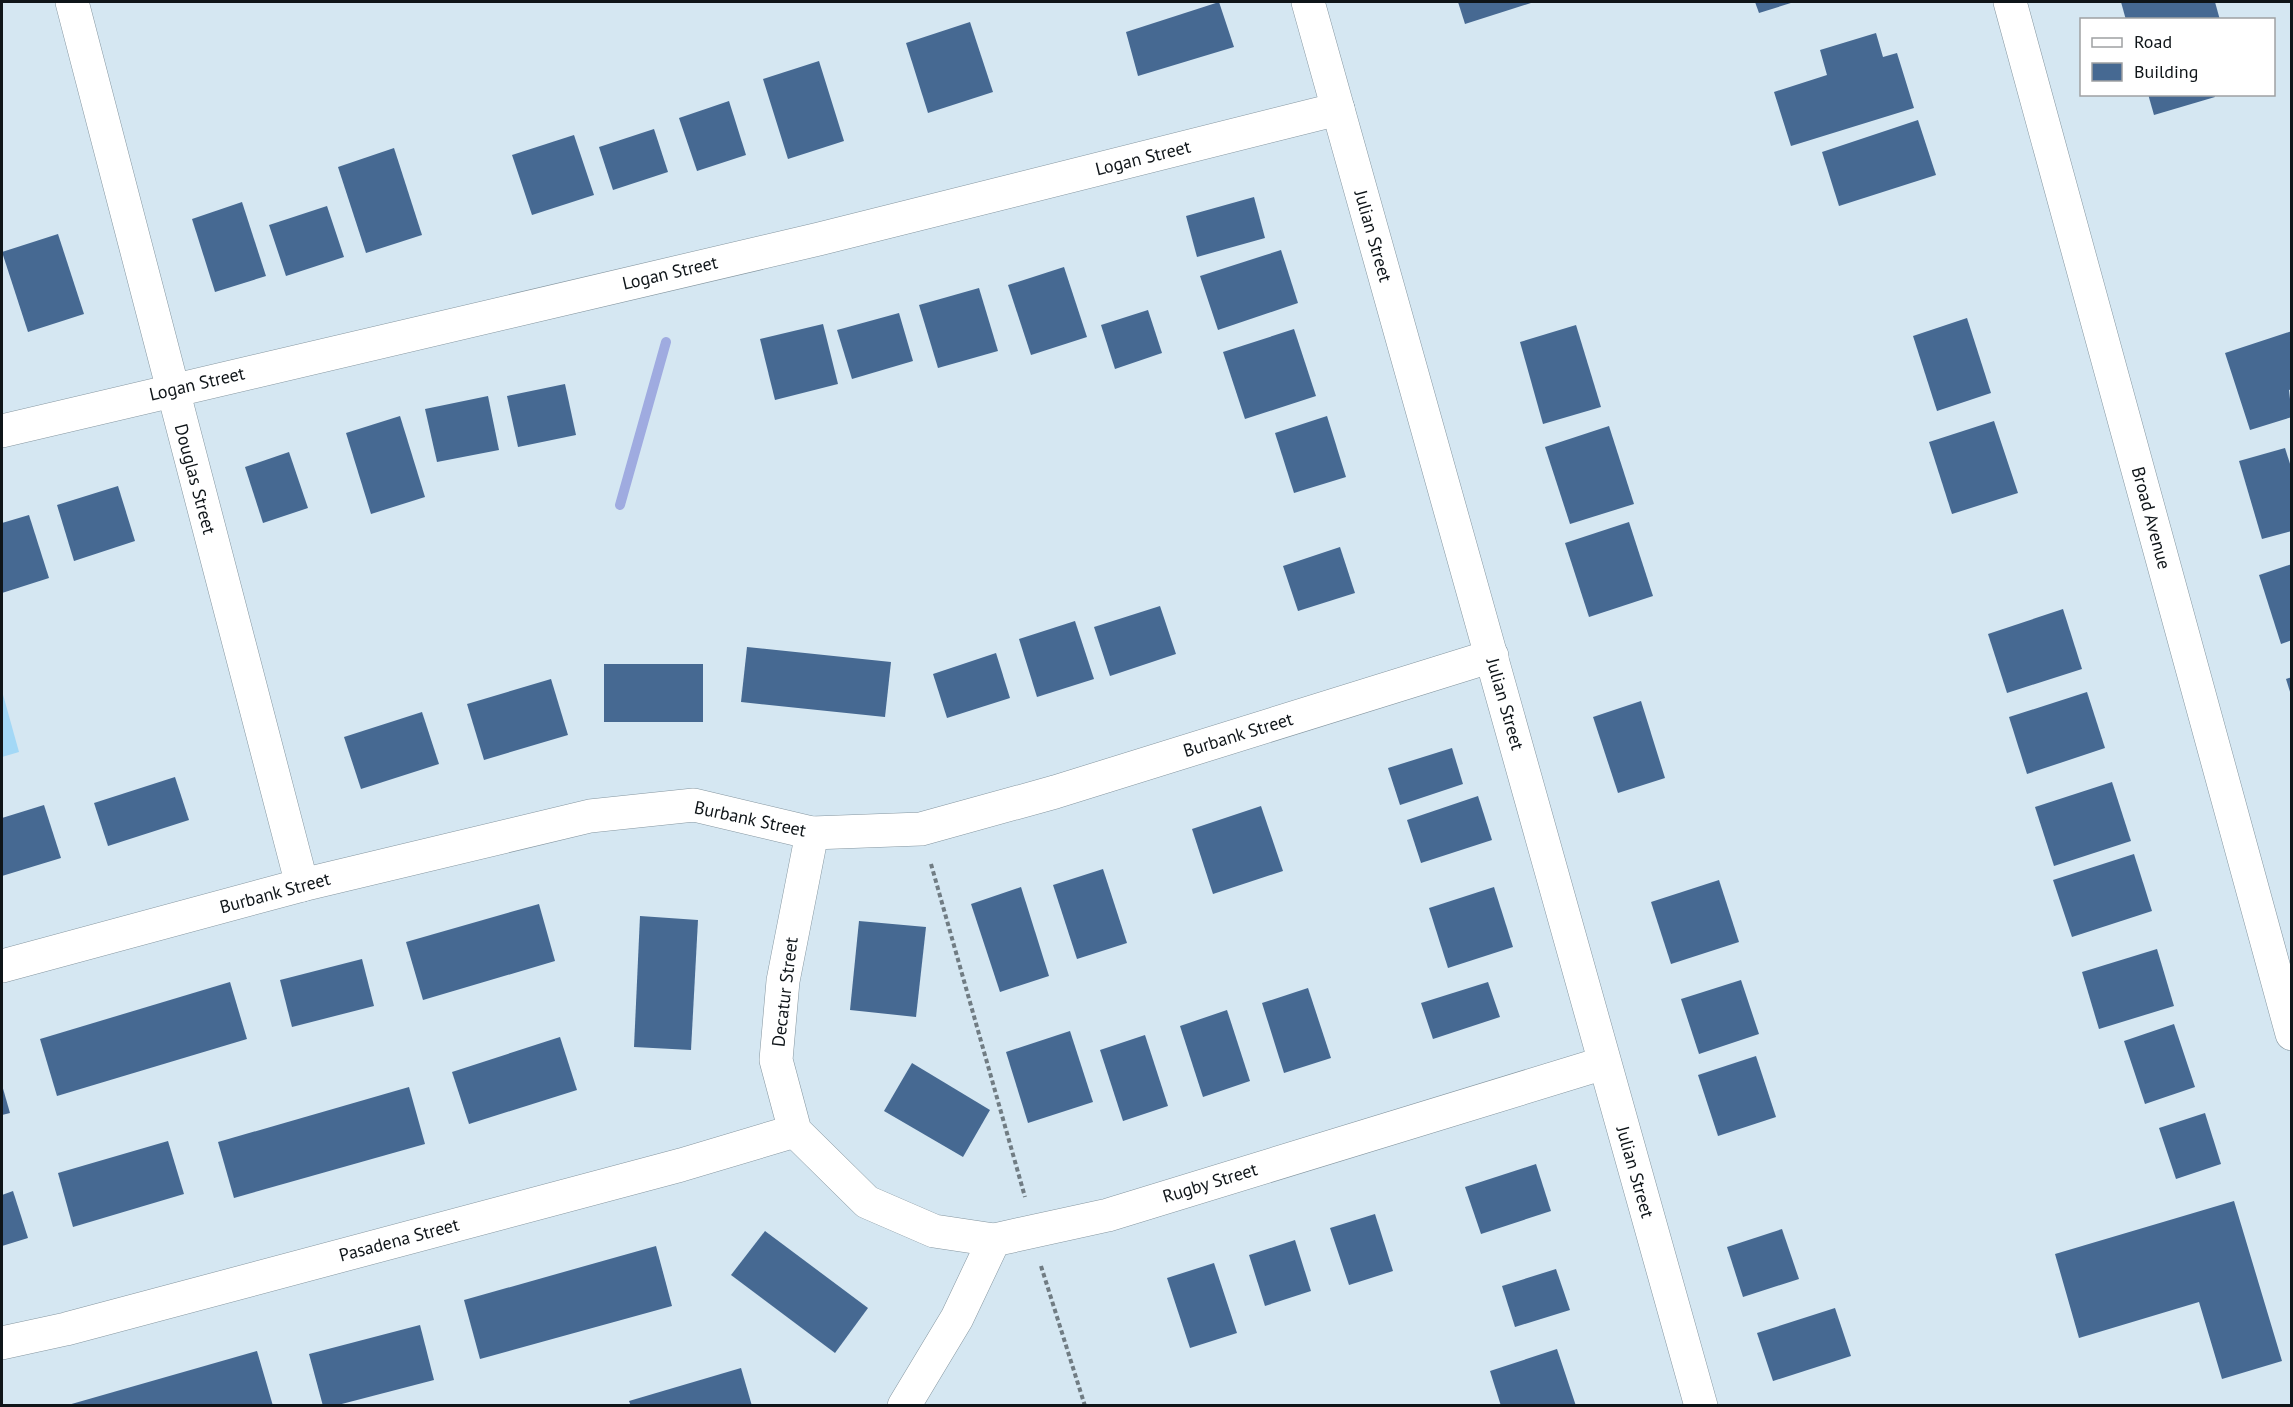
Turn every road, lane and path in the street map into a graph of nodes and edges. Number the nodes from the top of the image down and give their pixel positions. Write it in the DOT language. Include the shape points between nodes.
graph roads {
  1 [pos="72,2"];
  2 [pos="1308,2"];
  3 [pos="2010,2"];
  4 [pos="1338,109"];
  5 [pos="172,390"];
  6 [pos="2,431"];
  7 [pos="1492,656"];
  8 [pos="921,829"];
  9 [pos="812,833"];
  10 [pos="302,885"];
  11 [pos="2,966"];
  12 [pos="2292,1034"];
  13 [pos="1604,1063"];
  14 [pos="795,1131"];
  15 [pos="1035,1231"];
  16 [pos="994,1240"];
  17 [pos="2,1343"];
  18 [pos="904,1406"];
  19 [pos="1084,1406"];
  20 [pos="1701,1406"];
  1 -- 5 [label="street, Douglas Street"];
  2 -- 4 [label="street, Julian Street"];
  3 -- 12 [label="street, Broad Avenue"];
  4 -- 5 [label="street, Logan Street" via="819,239"];
  4 -- 7 [label="street, Julian Street"];
  5 -- 6 [label="street, Logan Street"];
  5 -- 10 [label="street, Douglas Street"];
  7 -- 8 [label="street, Burbank Street" via="1055,792"];
  7 -- 13 [label="street, Julian Street"];
  8 -- 9 [label="street, Burbank Street"];
  8 -- 15 [label="path"];
  9 -- 10 [label="street, Burbank Street" via="694,805 590,816"];
  9 -- 14 [label="street, Decatur Street" via="783,981 776,1060"];
  10 -- 11 [label="street, Burbank Street"];
  13 -- 15 [label="street, Rugby Street" via="1108,1215"];
  13 -- 20 [label="street, Julian Street"];
  14 -- 16 [label="street" via="867,1202 934,1231"];
  14 -- 17 [label="street, Pasadena Street" via="647,1174"];
  15 -- 16 [label="street, Rugby Street"];
  15 -- 19 [label="path"];
  16 -- 18 [label="street" via="957,1318"];
}
